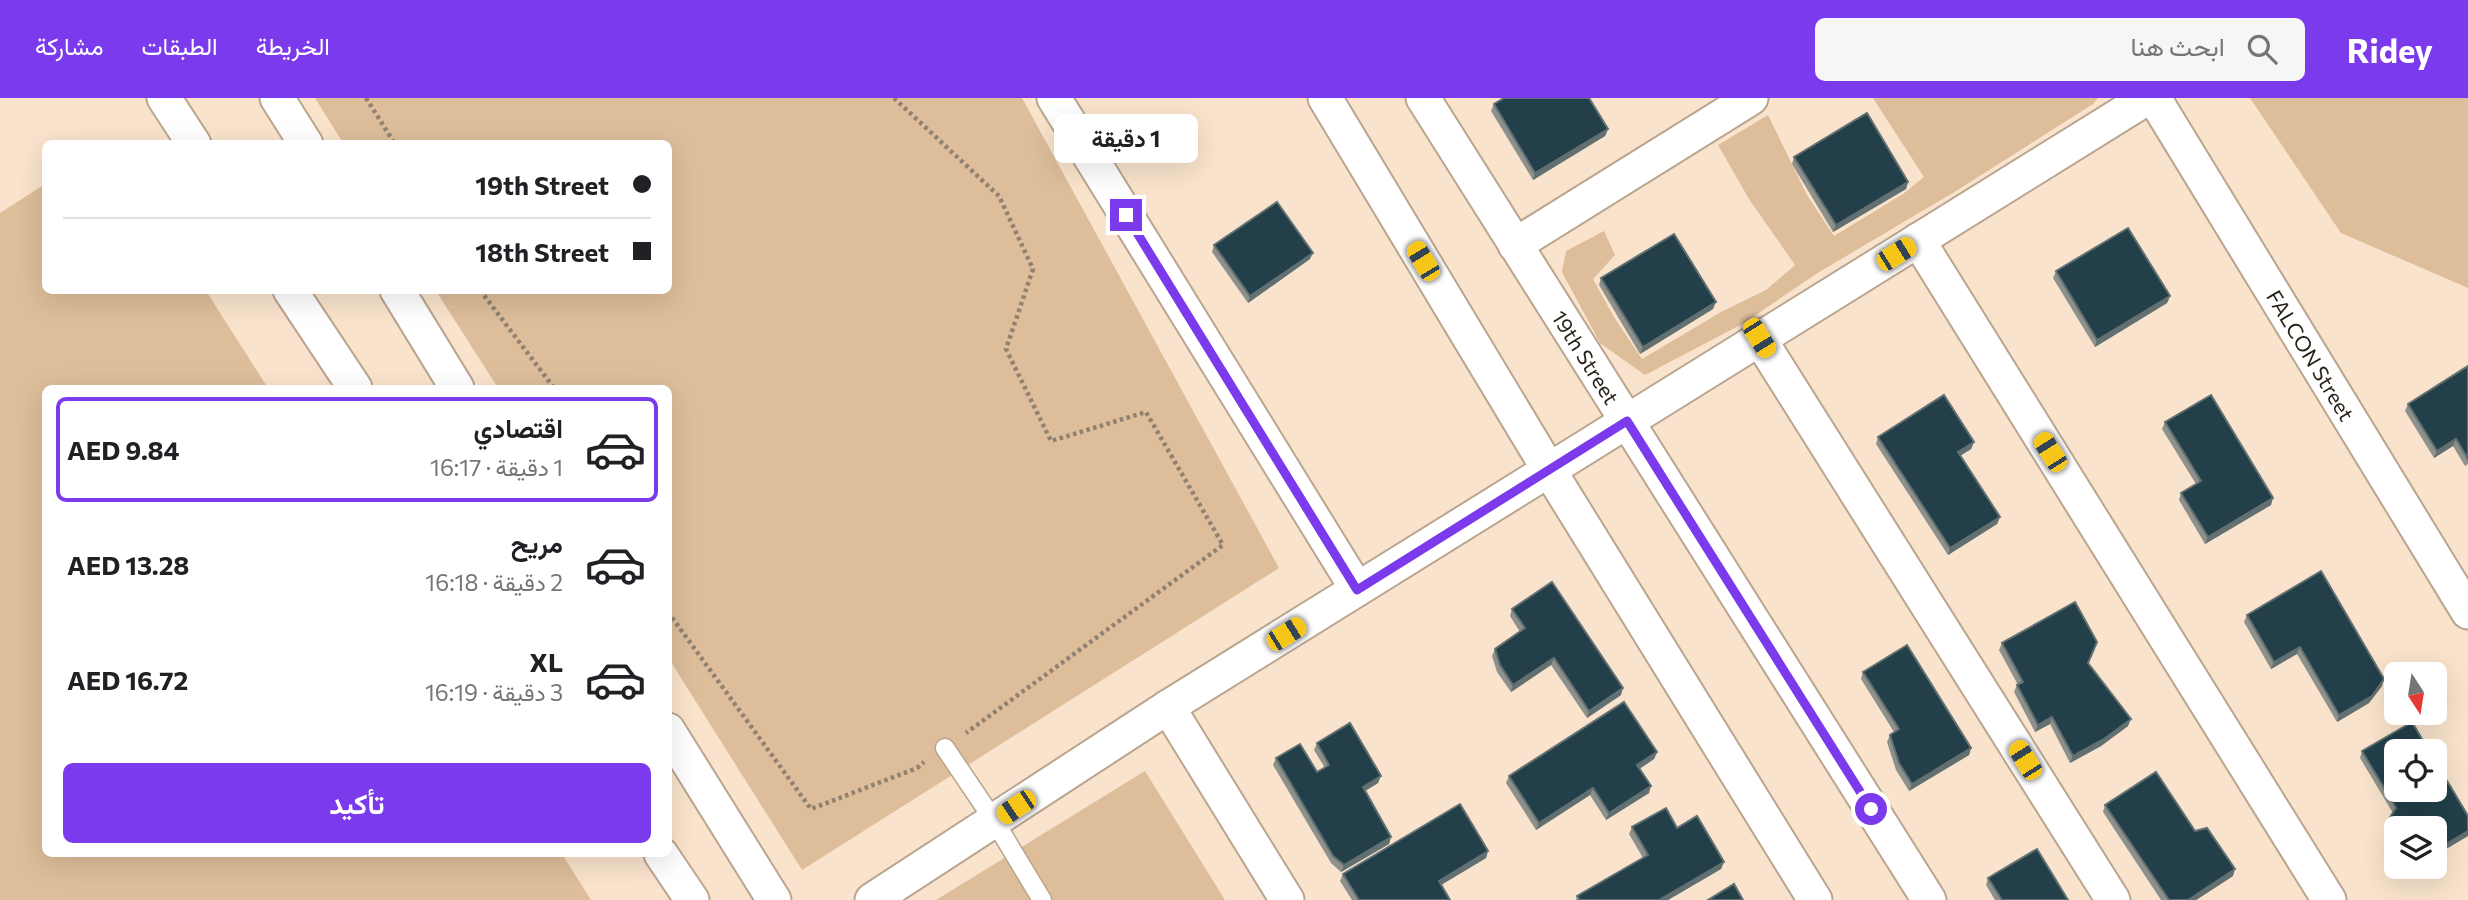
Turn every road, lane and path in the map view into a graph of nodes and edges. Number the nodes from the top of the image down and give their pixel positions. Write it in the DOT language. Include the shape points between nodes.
graph roads {
  1 [pos="164,98"];
  2 [pos="277,98"];
  3 [pos="366,98"];
  4 [pos="894,98"];
  5 [pos="1054,98"];
  6 [pos="1325,98"];
  7 [pos="1423,98"];
  8 [pos="1751,98"];
  9 [pos="2147,98"];
  10 [pos="2154,98"];
  11 [pos="191,140"];
  12 [pos="303,140"];
  13 [pos="392,140"];
  14 [pos="1918,240"];
  15 [pos="1515,244"];
  16 [pos="293,294"];
  17 [pos="399,294"];
  18 [pos="483,294"];
  19 [pos="1759,338"];
  20 [pos="353,385"];
  21 [pos="455,385"];
  22 [pos="552,385"];
  23 [pos="1627,421"];
  24 [pos="1549,470"];
  25 [pos="1357,590"];
  26 [pos="2468,612"];
  27 [pos="672,618"];
  28 [pos="1168,707"];
  29 [pos="672,736"];
  30 [pos="945,748"];
  31 [pos="995,822"];
  32 [pos="663,857"];
  33 [pos="692,900"];
  34 [pos="774,900"];
  35 [pos="872,900"];
  36 [pos="1042,900"];
  37 [pos="1287,900"];
  38 [pos="1815,900"];
  39 [pos="1928,900"];
  40 [pos="2113,900"];
  41 [pos="2329,900"];
  1 -- 11 [label="street"];
  2 -- 12 [label="street"];
  3 -- 13 [label="path"];
  4 -- 30 [label="path" via="999,196 1033,269 1006,349 1051,441 1146,412 1223,545"];
  5 -- 25 [label="street"];
  6 -- 24 [label="street"];
  7 -- 15 [label="street, 19th Street"];
  8 -- 15 [label="street"];
  9 -- 14 [label="street"];
  10 -- 26 [label="street, FALCON Street"];
  14 -- 19 [label="street"];
  14 -- 41 [label="street"];
  15 -- 23 [label="street, 19th Street"];
  16 -- 20 [label="street"];
  17 -- 21 [label="street"];
  18 -- 22 [label="path"];
  19 -- 23 [label="street"];
  19 -- 40 [label="street"];
  23 -- 24 [label="street"];
  23 -- 39 [label="street, 19th Street"];
  24 -- 25 [label="street"];
  24 -- 38 [label="street"];
  25 -- 28 [label="street"];
  27 -- 30 [label="path" via="811,809 917,768"];
  28 -- 31 [label="street"];
  28 -- 37 [label="street"];
  29 -- 34 [label="street"];
  30 -- 31 [label="lane"];
  31 -- 35 [label="street"];
  31 -- 36 [label="lane"];
  32 -- 33 [label="street"];
}
